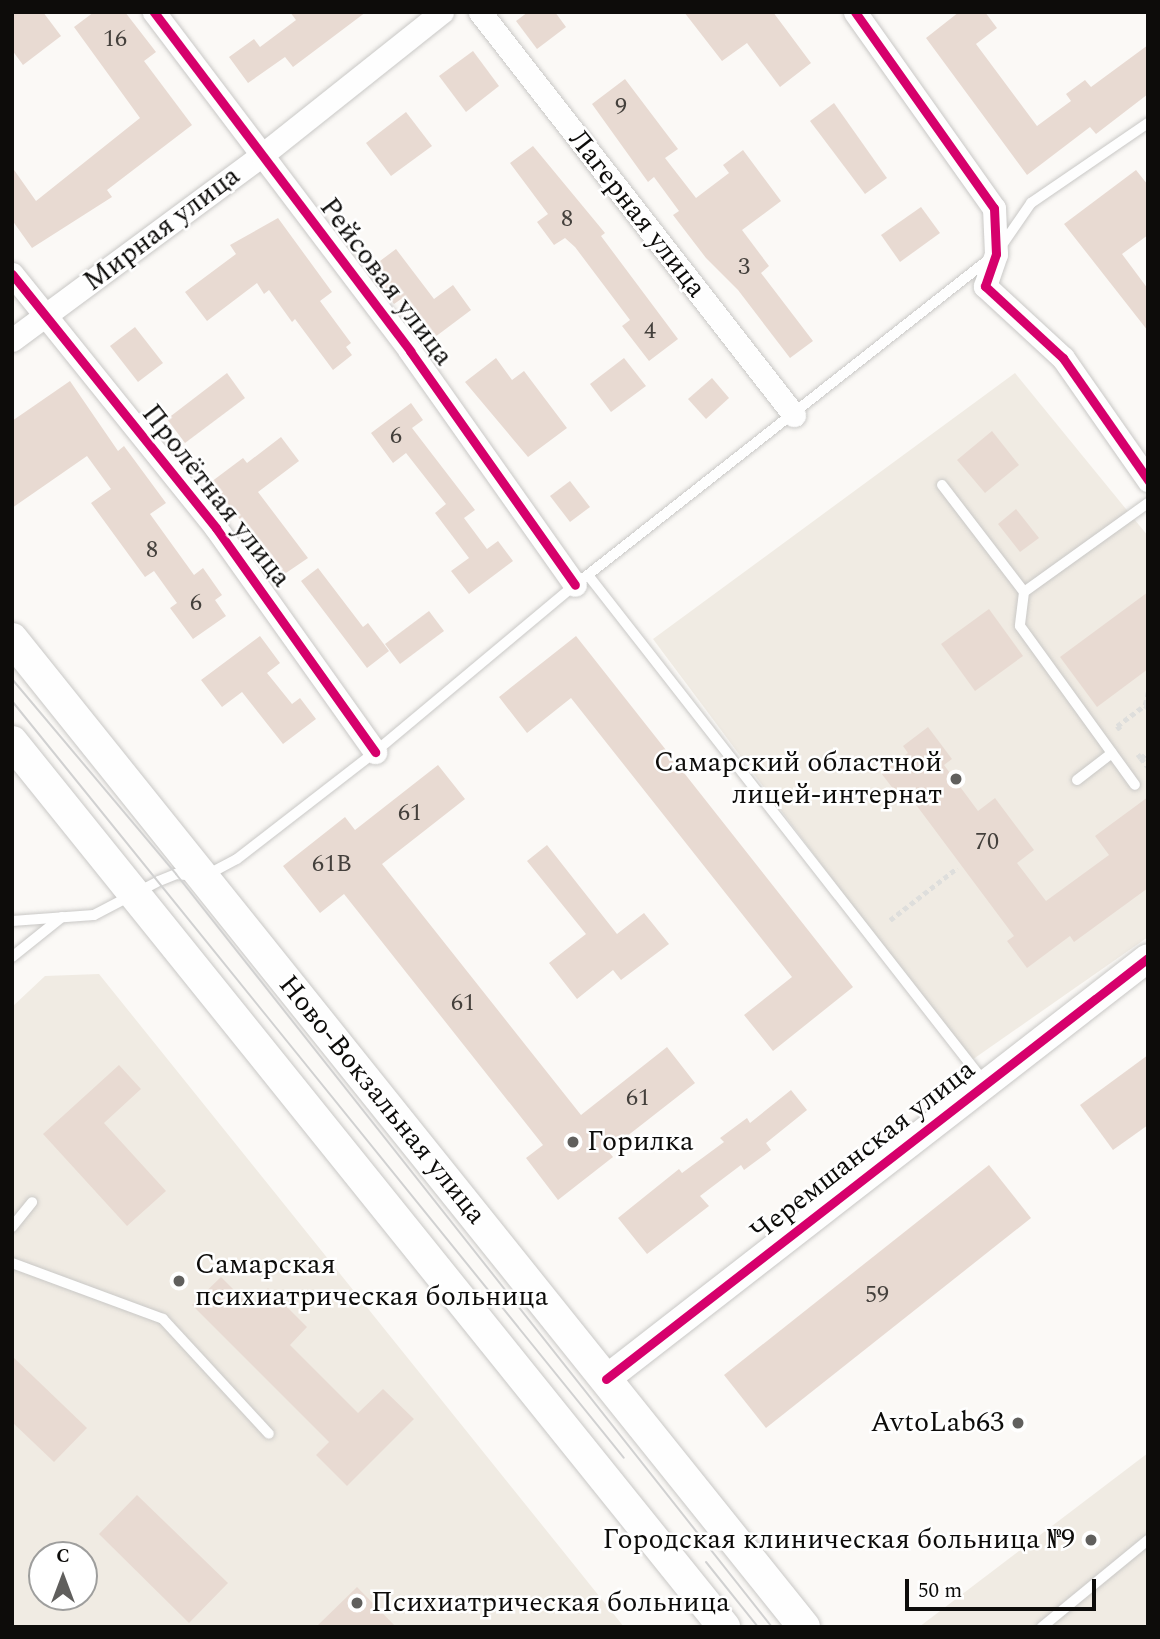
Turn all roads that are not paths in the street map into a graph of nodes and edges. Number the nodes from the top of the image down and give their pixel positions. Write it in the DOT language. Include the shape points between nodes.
graph roads {
  1 [pos="153,12"];
  2 [pos="442,12"];
  3 [pos="480,12"];
  4 [pos="855,12"];
  5 [pos="1148,122"];
  6 [pos="262,155"];
  7 [pos="996,254"];
  8 [pos="12,274"];
  9 [pos="45,316"];
  10 [pos="12,340"];
  11 [pos="794,415"];
  12 [pos="1148,480"];
  13 [pos="942,485"];
  14 [pos="1148,503"];
  15 [pos="581,580"];
  16 [pos="1024,592"];
  17 [pos="12,639"];
  18 [pos="12,742"];
  19 [pos="375,752"];
  20 [pos="1112,753"];
  21 [pos="1077,779"];
  22 [pos="1135,785"];
  23 [pos="203,877"];
  24 [pos="135,895"];
  25 [pos="62,917"];
  26 [pos="12,921"];
  27 [pos="12,957"];
  28 [pos="1148,958"];
  29 [pos="986,1085"];
  30 [pos="32,1202"];
  31 [pos="12,1227"];
  32 [pos="12,1263"];
  33 [pos="606,1379"];
  34 [pos="269,1434"];
  35 [pos="1148,1540"];
  36 [pos="724,1627"];
  37 [pos="804,1627"];
  38 [pos="1042,1627"];
  1 -- 6 [label="street, Рейсовая улица"];
  2 -- 6 [label="street, Мирная улица"];
  3 -- 11 [label="street, Лагерная улица"];
  4 -- 7 [label="street" via="994,208"];
  5 -- 7 [label="lane" via="1031,203"];
  6 -- 9 [label="street, Мирная улица"];
  6 -- 15 [label="street, Рейсовая улица"];
  7 -- 11 [label="lane"];
  7 -- 12 [label="street" via="985,286 1063,358"];
  8 -- 9 [label="street, Пролётная улица"];
  9 -- 10 [label="street, Мирная улица"];
  9 -- 19 [label="street, Пролётная улица" via="216,528"];
  11 -- 15 [label="lane"];
  13 -- 16 [label="lane"];
  14 -- 16 [label="lane"];
  15 -- 19 [label="lane"];
  15 -- 29 [label="lane"];
  16 -- 20 [label="lane" via="1020,626"];
  17 -- 23 [label="main road, Ново-Вокзальная улица"];
  18 -- 24 [label="main road"];
  19 -- 23 [label="lane" via="237,859"];
  20 -- 21 [label="lane"];
  20 -- 22 [label="lane"];
  23 -- 24 [label="lane" via="176,874"];
  23 -- 33 [label="main road, Ново-Вокзальная улица"];
  24 -- 25 [label="lane" via="94,915"];
  24 -- 36 [label="main road"];
  25 -- 26 [label="lane"];
  25 -- 27 [label="lane"];
  28 -- 29 [label="street, Черемшанская улица"];
  29 -- 33 [label="street, Черемшанская улица"];
  30 -- 31 [label="lane"];
  32 -- 34 [label="lane" via="163,1319"];
  33 -- 37 [label="main road, Ново-Вокзальная улица"];
  35 -- 38 [label="lane"];
}
